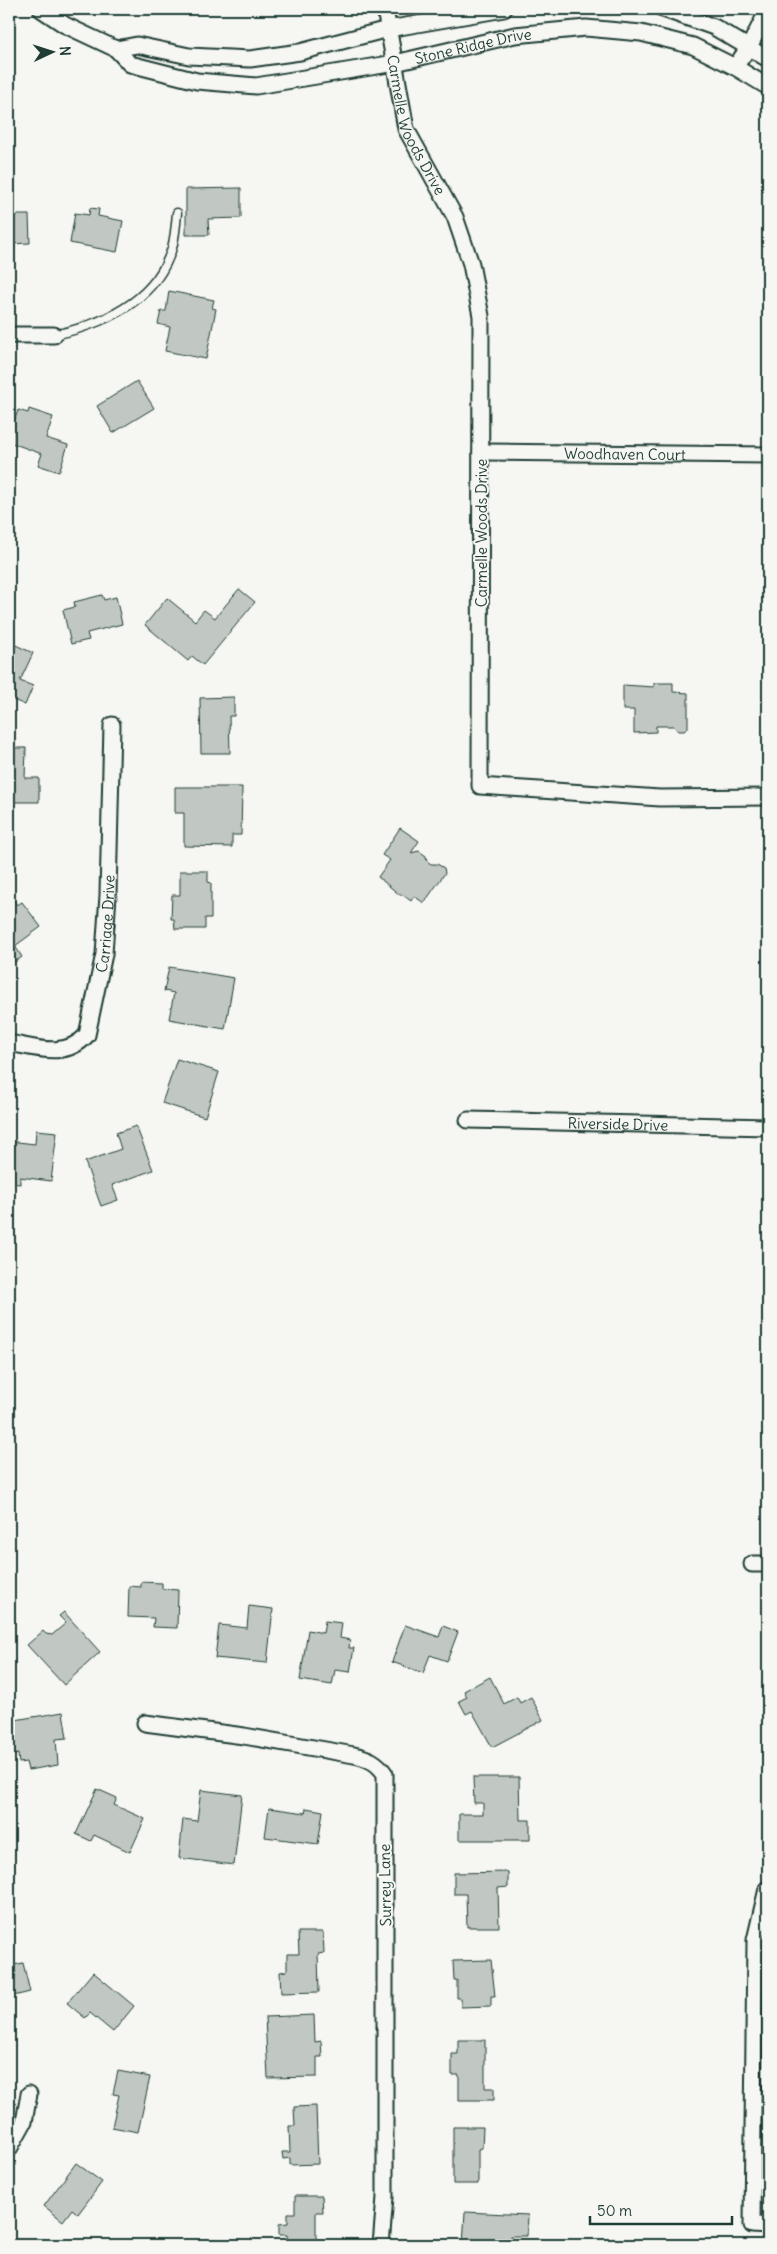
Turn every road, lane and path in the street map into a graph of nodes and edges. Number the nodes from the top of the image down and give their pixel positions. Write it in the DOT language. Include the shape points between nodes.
graph roads {
  1 [pos="41,9"];
  2 [pos="385,9"];
  3 [pos="504,9"];
  4 [pos="663,9"];
  5 [pos="768,10"];
  6 [pos="388,29"];
  7 [pos="749,48"];
  8 [pos="116,49"];
  9 [pos="768,59"];
  10 [pos="395,63"];
  11 [pos="735,67"];
  12 [pos="768,87"];
  13 [pos="177,213"];
  14 [pos="9,335"];
  15 [pos="54,335"];
  16 [pos="481,452"];
  17 [pos="768,455"];
  18 [pos="112,725"];
  19 [pos="768,797"];
  20 [pos="9,1043"];
  21 [pos="468,1120"];
  22 [pos="768,1127"];
  23 [pos="752,1564"];
  24 [pos="768,1564"];
  25 [pos="145,1723"];
  26 [pos="767,1889"];
  27 [pos="29,2094"];
  28 [pos="9,2150"];
  29 [pos="768,2226"];
  30 [pos="381,2245"];
  1 -- 8 [label="street, Stone Ridge Drive" via="65,25"];
  2 -- 6 [label="street, Carmelle Woods Drive"];
  3 -- 6 [label="street, Stone Ridge Drive"];
  4 -- 7 [label="street" via="714,27"];
  5 -- 7 [label="street"];
  6 -- 8 [label="street, Stone Ridge Drive" via="300,52 250,59 189,56 137,45"];
  6 -- 10 [label="street, Carmelle Woods Drive"];
  7 -- 9 [label="street"];
  7 -- 11 [label="street"];
  8 -- 10 [label="street, Stone Ridge Drive" via="130,64 197,81 256,86"];
  10 -- 11 [label="street, Stone Ridge Drive" via="515,35 586,28 660,36 692,46"];
  10 -- 16 [label="street, Carmelle Woods Drive" via="406,129 455,217 471,264 481,316"];
  11 -- 12 [label="street, Stone Ridge Drive"];
  13 -- 15 [label="lane" via="173,247 156,280 138,300 97,323"];
  14 -- 15 [label="street"];
  16 -- 17 [label="street, Woodhaven Court"];
  16 -- 19 [label="street, Carmelle Woods Drive" via="480,786 660,798"];
  18 -- 20 [label="street, Carriage Drive" via="104,954 88,1035 67,1049"];
  21 -- 22 [label="street, Riverside Drive"];
  23 -- 24 [label="street"];
  25 -- 30 [label="street, Surrey Lane" via="354,1755 368,1758 385,1774 385,2197"];
  26 -- 29 [label="street" via="755,1940 752,2225"];
  27 -- 28 [label="street" via="24,2122"];
}
